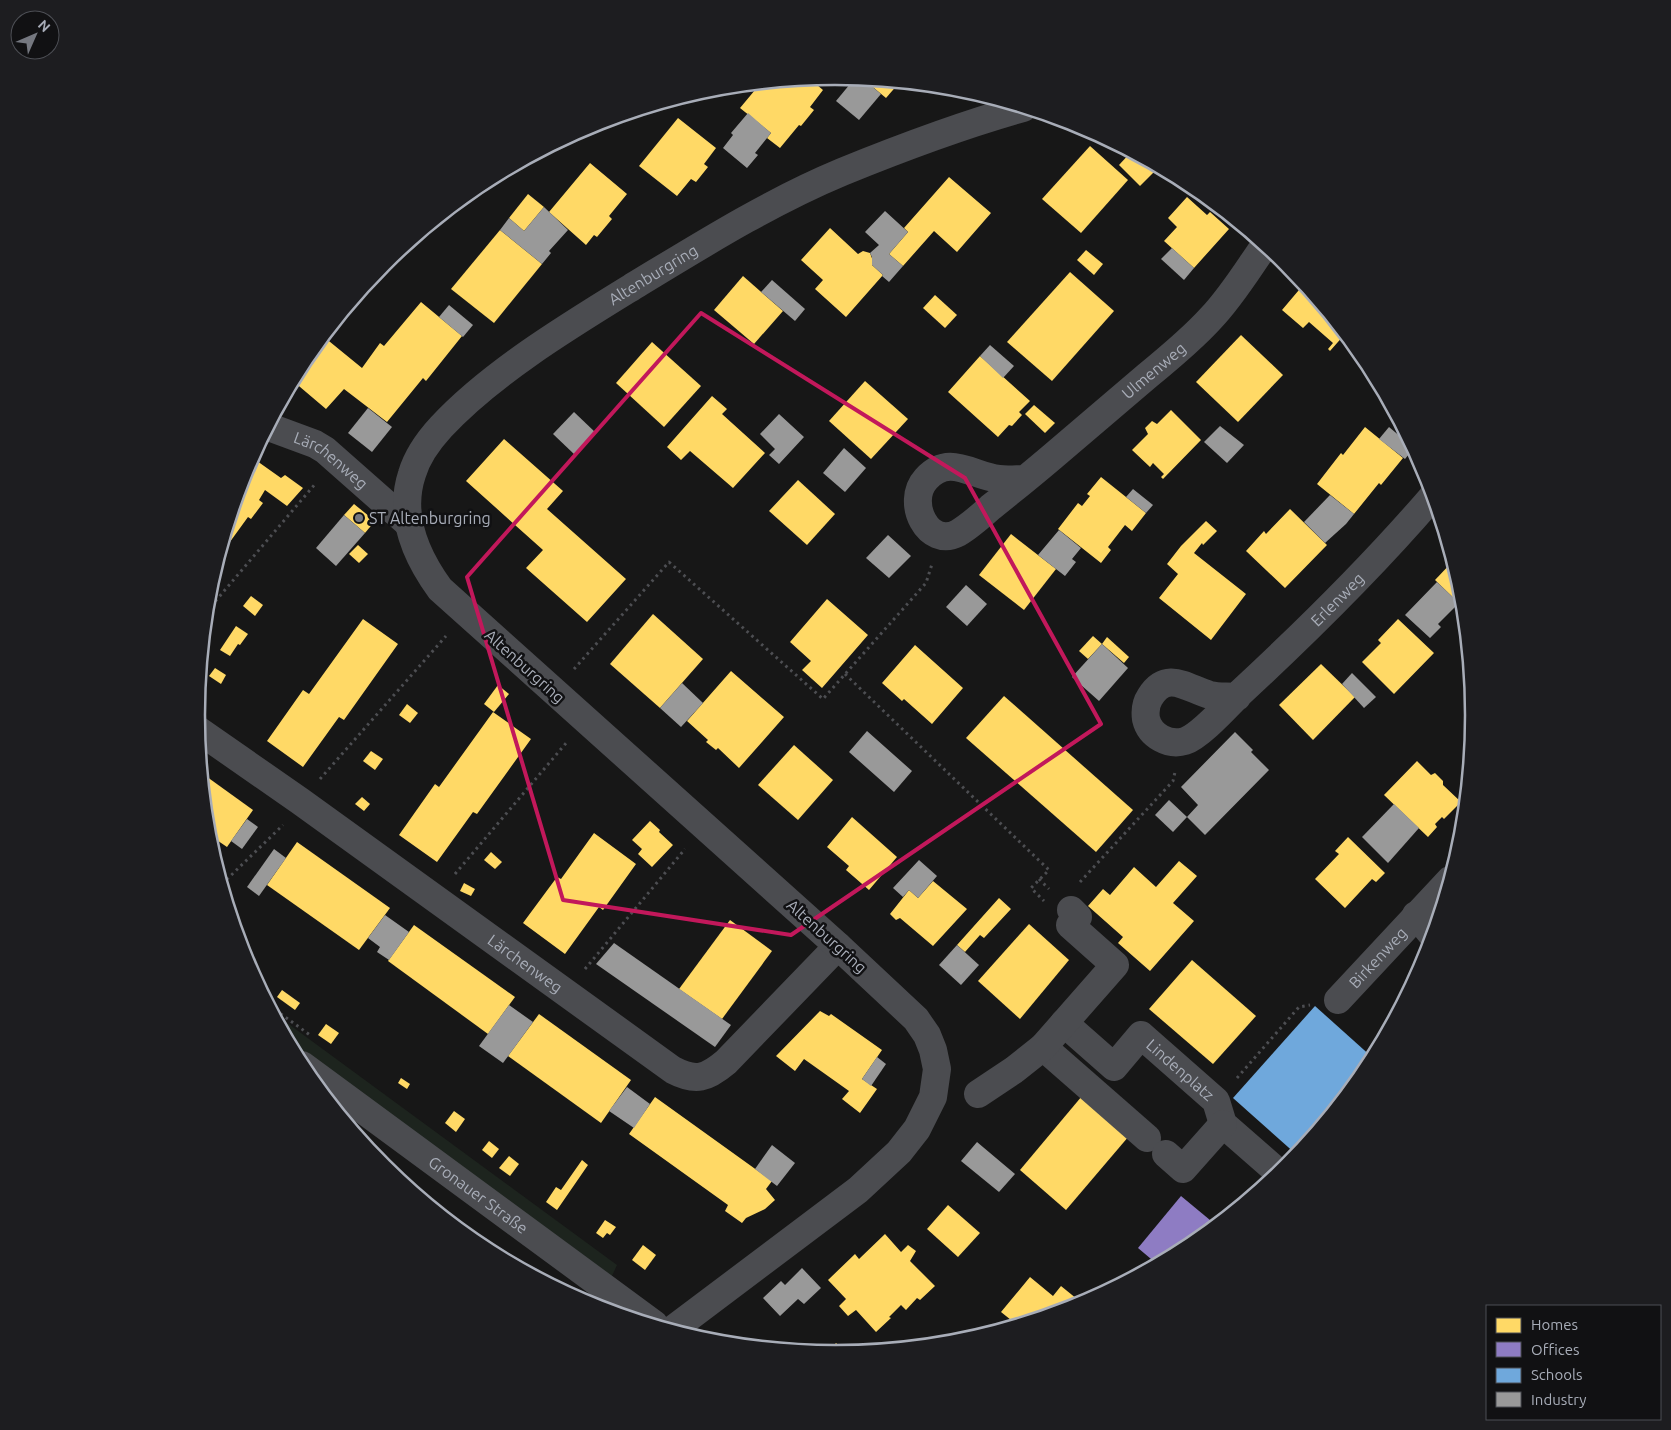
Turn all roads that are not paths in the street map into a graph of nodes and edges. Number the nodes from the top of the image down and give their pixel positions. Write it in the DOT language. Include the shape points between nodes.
graph roads {
  1 [pos="1015,111"];
  2 [pos="1261,251"];
  3 [pos="274,429"];
  4 [pos="1025,479"];
  5 [pos="1428,501"];
  6 [pos="410,525"];
  7 [pos="1236,696"];
  8 [pos="206,736"];
  9 [pos="1440,890"];
  10 [pos="1073,899"];
  11 [pos="1416,915"];
  12 [pos="1428,930"];
  13 [pos="838,946"];
  14 [pos="1338,1000"];
  15 [pos="1064,1023"];
  16 [pos="1043,1047"];
  17 [pos="323,1080"];
  18 [pos="978,1094"];
  19 [pos="1219,1113"];
  20 [pos="1273,1167"];
  21 [pos="641,1314"];
  22 [pos="678,1325"];
  1 -- 6 [label="street, Altenburgring" via="842,173 751,217 601,306 531,353 465,404 425,447 408,490"];
  2 -- 4 [label="street, Ulmenweg" via="1226,300 1195,334"];
  3 -- 6 [label="street, Lärchenweg" via="315,444"];
  4 -- 4 [label="street, Ulmenweg" via="950,536 936,533 926,526 917,505 922,482 941,467 953,466 999,479"];
  5 -- 7 [label="street, Erlenweg" via="1379,556"];
  6 -- 13 [label="street, Altenburgring" via="425,568 440,589"];
  7 -- 7 [label="street, Erlenweg" via="1212,695 1183,683 1166,684 1149,698 1146,705 1148,725 1156,735 1169,742 1185,740 1201,730"];
  8 -- 13 [label="street, Lärchenweg" via="684,1076 707,1076 726,1062"];
  9 -- 11 [label="street, Birkenweg"];
  10 -- 15 [label="street" via="1078,917 1070,925 1115,965"];
  11 -- 12 [label="street, Birkenweg"];
  11 -- 14 [label="street, Birkenweg"];
  13 -- 22 [label="street, Altenburgring" via="916,1019 927,1035 937,1069 933,1097 899,1152 858,1190"];
  15 -- 16 [label="street"];
  15 -- 19 [label="street, Lindenplatz" via="1114,1067 1141,1035"];
  16 -- 18 [label="street"];
  16 -- 19 [label="street" via="1183,1169"];
  17 -- 21 [label="street, Gronauer Straße"];
  19 -- 20 [label="street, Lindenplatz"];
}
